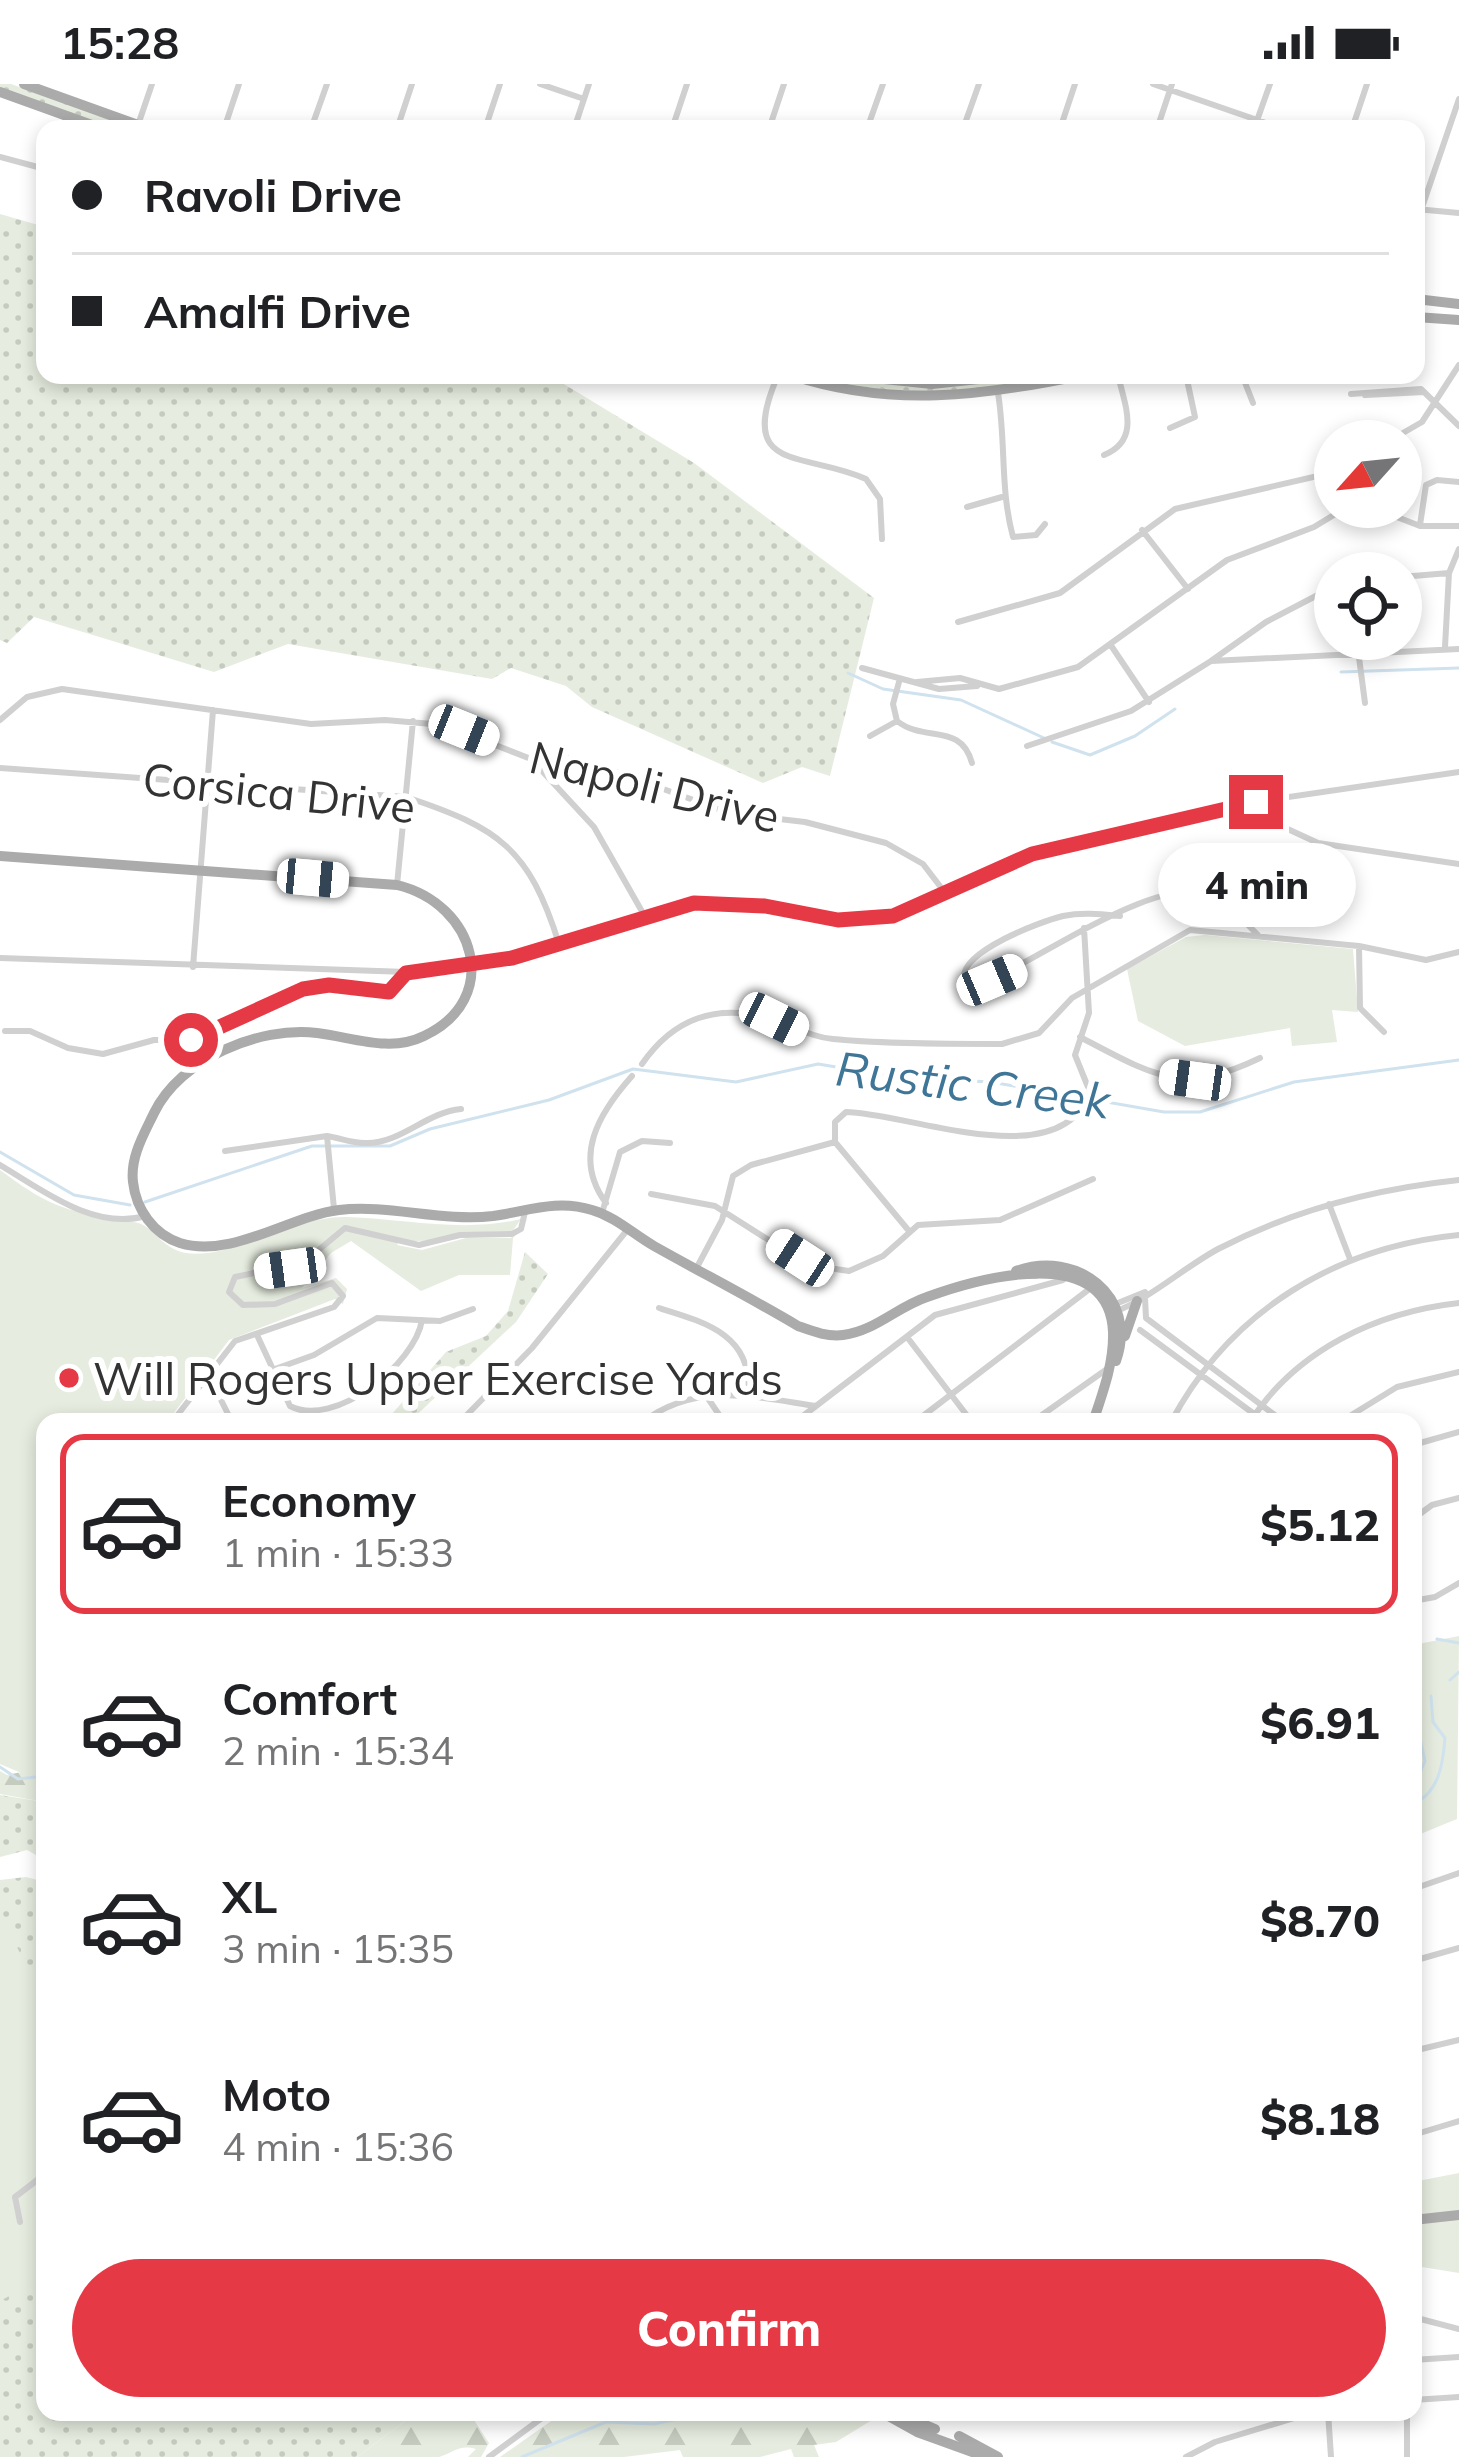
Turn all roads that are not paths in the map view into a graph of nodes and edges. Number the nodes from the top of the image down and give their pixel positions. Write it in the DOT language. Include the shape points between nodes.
graph roads {
  1 [pos="24,84"];
  2 [pos="152,84"];
  3 [pos="239,84"];
  4 [pos="327,84"];
  5 [pos="412,84"];
  6 [pos="500,84"];
  7 [pos="540,84"];
  8 [pos="589,84"];
  9 [pos="687,84"];
  10 [pos="784,84"];
  11 [pos="883,84"];
  12 [pos="979,84"];
  13 [pos="1076,84"];
  14 [pos="1153,84"];
  15 [pos="1270,84"];
  16 [pos="1367,84"];
  17 [pos="1171,87"];
  18 [pos="56,90"];
  19 [pos="0,92"];
  20 [pos="584,99"];
  21 [pos="1459,99"];
  22 [pos="77,120"];
  23 [pos="127,120"];
  24 [pos="144,120"];
  25 [pos="227,120"];
  26 [pos="314,120"];
  27 [pos="400,120"];
  28 [pos="488,120"];
  29 [pos="577,120"];
  30 [pos="675,120"];
  31 [pos="772,120"];
  32 [pos="870,120"];
  33 [pos="966,120"];
  34 [pos="1063,120"];
  35 [pos="1160,120"];
  36 [pos="1247,120"];
  37 [pos="1257,120"];
  38 [pos="1355,120"];
  39 [pos="0,157"];
  40 [pos="36,167"];
  41 [pos="1425,192"];
  42 [pos="1425,209"];
  43 [pos="1459,212"];
  44 [pos="1425,300"];
  45 [pos="1459,304"];
  46 [pos="1425,318"];
  47 [pos="1459,320"];
  48 [pos="1459,365"];
  49 [pos="775,384"];
  50 [pos="832,384"];
  51 [pos="1040,384"];
  52 [pos="1120,384"];
  53 [pos="1188,384"];
  54 [pos="1246,384"];
  55 [pos="998,393"];
  56 [pos="1347,394"];
  57 [pos="1437,401"];
  58 [pos="1253,403"];
  59 [pos="1422,421"];
  60 [pos="1459,426"];
  61 [pos="1170,428"];
  62 [pos="1103,455"];
  63 [pos="1314,477"];
  64 [pos="1459,482"];
  65 [pos="1002,497"];
  66 [pos="967,507"];
  67 [pos="1422,512"];
  68 [pos="1045,524"];
  69 [pos="1422,526"];
  70 [pos="1459,526"];
  71 [pos="1314,527"];
  72 [pos="1142,530"];
  73 [pos="882,539"];
  74 [pos="1459,548"];
  75 [pos="1449,573"];
  76 [pos="1422,575"];
  77 [pos="1188,589"];
  78 [pos="1314,597"];
  79 [pos="958,622"];
  80 [pos="1112,647"];
  81 [pos="1445,647"];
  82 [pos="1422,648"];
  83 [pos="1459,649"];
  84 [pos="1314,653"];
  85 [pos="1359,660"];
  86 [pos="1211,661"];
  87 [pos="862,668"];
  88 [pos="899,682"];
  89 [pos="1149,702"];
  90 [pos="1365,703"];
  91 [pos="213,710"];
  92 [pos="0,720"];
  93 [pos="413,721"];
  94 [pos="897,722"];
  95 [pos="870,736"];
  96 [pos="1028,746"];
  97 [pos="531,759"];
  98 [pos="972,764"];
  99 [pos="0,768"];
  100 [pos="1459,772"];
  101 [pos="208,783"];
  102 [pos="406,797"];
  103 [pos="1256,802"];
  104 [pos="0,856"];
  105 [pos="1459,864"];
  106 [pos="200,871"];
  107 [pos="398,885"];
  108 [pos="946,893"];
  109 [pos="644,915"];
  110 [pos="1120,916"];
  111 [pos="1084,928"];
  112 [pos="1258,936"];
  113 [pos="559,944"];
  114 [pos="1359,946"];
  115 [pos="1459,952"];
  116 [pos="0,958"];
  117 [pos="471,966"];
  118 [pos="193,967"];
  119 [pos="406,973"];
  120 [pos="1087,991"];
  121 [pos="5,1031"];
  122 [pos="1384,1032"];
  123 [pos="1080,1037"];
  124 [pos="1260,1058"];
  125 [pos="642,1064"];
  126 [pos="632,1076"];
  127 [pos="461,1109"];
  128 [pos="835,1142"];
  129 [pos="328,1143"];
  130 [pos="670,1143"];
  131 [pos="225,1151"];
  132 [pos="0,1165"];
  133 [pos="1094,1179"];
  134 [pos="1459,1180"];
  135 [pos="651,1194"];
  136 [pos="1329,1204"];
  137 [pos="604,1208"];
  138 [pos="524,1209"];
  139 [pos="334,1210"];
  140 [pos="725,1210"];
  141 [pos="145,1216"];
  142 [pos="628,1229"];
  143 [pos="909,1231"];
  144 [pos="1459,1235"];
  145 [pos="1350,1259"];
  146 [pos="696,1269"];
  147 [pos="1009,1277"];
  148 [pos="1042,1278"];
  149 [pos="1098,1288"];
  150 [pos="1141,1295"];
  151 [pos="1459,1303"];
  152 [pos="658,1308"];
  153 [pos="473,1309"];
  154 [pos="1112,1309"];
  155 [pos="1147,1318"];
  156 [pos="422,1320"];
  157 [pos="1140,1330"];
  158 [pos="257,1334"];
  159 [pos="907,1337"];
  160 [pos="1123,1341"];
  161 [pos="1209,1364"];
  162 [pos="1110,1368"];
  163 [pos="275,1369"];
  164 [pos="1459,1372"];
  165 [pos="1201,1373"];
  166 [pos="203,1380"];
  167 [pos="705,1394"];
  168 [pos="951,1395"];
  169 [pos="748,1396"];
  170 [pos="816,1406"];
  171 [pos="1263,1406"];
  172 [pos="179,1413"];
  173 [pos="226,1413"];
  174 [pos="469,1413"];
  175 [pos="655,1413"];
  176 [pos="718,1413"];
  177 [pos="807,1413"];
  178 [pos="927,1413"];
  179 [pos="965,1413"];
  180 [pos="1045,1413"];
  181 [pos="1097,1413"];
  182 [pos="1177,1413"];
  183 [pos="1246,1413"];
  184 [pos="1257,1413"];
  185 [pos="1272,1413"];
  186 [pos="1355,1413"];
  187 [pos="1459,1432"];
  188 [pos="1422,1442"];
  189 [pos="1459,1496"];
  190 [pos="1422,1514"];
  191 [pos="1459,1583"];
  192 [pos="1422,1599"];
  193 [pos="1459,1873"];
  194 [pos="1422,1886"];
  195 [pos="1459,1948"];
  196 [pos="1422,1958"];
  197 [pos="1459,2040"];
  198 [pos="1422,2049"];
  199 [pos="1459,2121"];
  200 [pos="1422,2132"];
  201 [pos="36,2181"];
  202 [pos="1459,2215"];
  203 [pos="1422,2219"];
  204 [pos="20,2222"];
  205 [pos="1422,2320"];
  206 [pos="1459,2329"];
  207 [pos="1459,2357"];
  208 [pos="1422,2359"];
  209 [pos="1459,2396"];
  210 [pos="1422,2399"];
  211 [pos="538,2421"];
  212 [pos="897,2421"];
  213 [pos="920,2421"];
  214 [pos="1284,2421"];
  215 [pos="1329,2421"];
  216 [pos="1407,2421"];
  217 [pos="490,2457"];
  218 [pos="986,2457"];
  219 [pos="998,2457"];
  220 [pos="1186,2457"];
  221 [pos="1331,2457"];
  222 [pos="1407,2457"];
  1 -- 18 [label="main road"];
  2 -- 24 [label="street"];
  3 -- 25 [label="street"];
  4 -- 26 [label="street"];
  5 -- 27 [label="street"];
  6 -- 28 [label="street"];
  7 -- 20 [label="street"];
  8 -- 20 [label="street"];
  9 -- 30 [label="street"];
  10 -- 31 [label="street"];
  11 -- 32 [label="street"];
  12 -- 33 [label="street"];
  13 -- 34 [label="street"];
  14 -- 17 [label="street"];
  15 -- 37 [label="street"];
  16 -- 38 [label="street"];
  17 -- 35 [label="street"];
  17 -- 36 [label="street"];
  18 -- 23 [label="main road"];
  19 -- 22 [label="main road"];
  20 -- 29 [label="street"];
  21 -- 41 [label="street"];
  39 -- 40 [label="street"];
  42 -- 43 [label="street"];
  44 -- 45 [label="main road"];
  46 -- 47 [label="main road"];
  48 -- 57 [label="street"];
  49 -- 73 [label="street" via="764,419 772,447 789,460 866,479 880,498"];
  50 -- 55 [label="main road" via="887,396"];
  51 -- 55 [label="main road"];
  52 -- 62 [label="street" via="1129,430"];
  53 -- 61 [label="street" via="1196,417"];
  54 -- 58 [label="street"];
  55 -- 65 [label="street"];
  56 -- 57 [label="street" via="1427,391"];
  57 -- 59 [label="street"];
  57 -- 60 [label="street"];
  63 -- 72 [label="street" via="1188,504"];
  64 -- 67 [label="street" via="1426,485"];
  65 -- 66 [label="street"];
  65 -- 68 [label="street" via="1013,537 1036,535"];
  69 -- 70 [label="street"];
  71 -- 77 [label="street" via="1227,560"];
  72 -- 77 [label="street"];
  72 -- 79 [label="street" via="1048,599"];
  74 -- 75 [label="street"];
  75 -- 76 [label="street"];
  75 -- 81 [label="street"];
  77 -- 80 [label="street"];
  78 -- 86 [label="street"];
  80 -- 88 [label="street" via="999,688"];
  80 -- 89 [label="street"];
  81 -- 82 [label="street"];
  81 -- 83 [label="street"];
  84 -- 86 [label="street"];
  85 -- 90 [label="street"];
  86 -- 89 [label="street"];
  87 -- 88 [label="street"];
  88 -- 94 [label="street"];
  89 -- 96 [label="street"];
  91 -- 92 [label="street, Napoli Drive" via="51,689"];
  91 -- 93 [label="street, Napoli Drive" via="311,724"];
  91 -- 101 [label="street"];
  93 -- 97 [label="street, Napoli Drive" via="464,730"];
  93 -- 102 [label="street"];
  94 -- 95 [label="street"];
  94 -- 98 [label="street" via="954,736"];
  97 -- 108 [label="street, Napoli Drive" via="560,756 728,813 886,843 923,864"];
  97 -- 109 [label="street" via="594,827"];
  99 -- 101 [label="street, Corsica Drive"];
  100 -- 103 [label="street"];
  101 -- 102 [label="street, Corsica Drive"];
  101 -- 106 [label="street"];
  102 -- 107 [label="street"];
  102 -- 113 [label="street, Corsica Drive" via="499,837 528,869"];
  103 -- 105 [label="street" via="1279,825 1318,843"];
  103 -- 108 [label="street" via="1032,854"];
  104 -- 106 [label="main road"];
  106 -- 107 [label="main road"];
  106 -- 118 [label="street"];
  107 -- 117 [label="main road" via="433,896 451,912"];
  108 -- 109 [label="street" via="871,919 713,903"];
  109 -- 113 [label="street"];
  110 -- 111 [label="street"];
  110 -- 111 [label="street" via="1059,917 983,949 964,977 978,985 992,980"];
  110 -- 112 [label="street" via="1168,892 1208,891"];
  111 -- 120 [label="street"];
  112 -- 114 [label="street"];
  112 -- 120 [label="street" via="1190,930"];
  113 -- 117 [label="street"];
  114 -- 115 [label="street" via="1426,960"];
  114 -- 122 [label="street" via="1360,1008"];
  116 -- 118 [label="street"];
  117 -- 119 [label="street"];
  117 -- 141 [label="main road" via="454,1013 419,1039 389,1044 274,1034 182,1076 157,1107 134,1161"];
  118 -- 119 [label="street"];
  119 -- 121 [label="street" via="389,992 317,986 191,1040 103,1054"];
  120 -- 123 [label="street"];
  120 -- 125 [label="street" via="1039,1033 1002,1044 836,1040 736,1013 675,1025"];
  123 -- 124 [label="street" via="1141,1069 1195,1080"];
  123 -- 128 [label="street" via="1075,1055 1087,1102 1062,1129 1027,1137 847,1112 835,1122"];
  126 -- 137 [label="street" via="592,1130 591,1168"];
  127 -- 129 [label="street" via="387,1140"];
  128 -- 140 [label="street" via="737,1171"];
  128 -- 143 [label="street"];
  129 -- 131 [label="street"];
  129 -- 139 [label="street"];
  130 -- 137 [label="street" via="641,1141 620,1152"];
  132 -- 141 [label="street" via="65,1205 128,1220"];
  133 -- 143 [label="street" via="1000,1220"];
  134 -- 136 [label="street"];
  135 -- 140 [label="street"];
  136 -- 145 [label="street"];
  136 -- 150 [label="street" via="1244,1236"];
  137 -- 138 [label="main road"];
  137 -- 142 [label="main road"];
  138 -- 139 [label="main road" via="478,1217"];
  138 -- 158 [label="street" via="512,1234 460,1234 419,1245 345,1228 303,1263 235,1277 229,1292 243,1305 275,1304 326,1284 341,1289 338,1305"];
  139 -- 141 [label="main road" via="211,1246 175,1240"];
  140 -- 143 [label="street" via="808,1264 834,1271 869,1264"];
  140 -- 146 [label="street"];
  142 -- 146 [label="main road"];
  142 -- 174 [label="street"];
  144 -- 145 [label="street"];
  145 -- 161 [label="street" via="1276,1299"];
  146 -- 147 [label="main road" via="798,1326 830,1335 871,1328 924,1298"];
  147 -- 148 [label="main road"];
  147 -- 149 [label="main road" via="1059,1264 1090,1276"];
  148 -- 149 [label="main road" via="1074,1277"];
  148 -- 159 [label="street" via="947,1310"];
  149 -- 150 [label="main road"];
  149 -- 154 [label="main road"];
  149 -- 168 [label="street"];
  150 -- 154 [label="street"];
  150 -- 155 [label="street"];
  150 -- 160 [label="main road"];
  151 -- 171 [label="street" via="1364,1326 1300,1366"];
  152 -- 169 [label="street" via="711,1326 736,1345 751,1369"];
  153 -- 156 [label="street"];
  154 -- 160 [label="main road"];
  154 -- 162 [label="main road"];
  155 -- 157 [label="street"];
  155 -- 161 [label="street"];
  156 -- 163 [label="street" via="377,1318"];
  156 -- 163 [label="street" via="411,1347 345,1405 293,1409"];
  157 -- 160 [label="street"];
  157 -- 165 [label="street"];
  158 -- 163 [label="street"];
  158 -- 166 [label="street" via="235,1341"];
  159 -- 168 [label="street"];
  159 -- 170 [label="street"];
  160 -- 162 [label="main road"];
  161 -- 165 [label="street"];
  161 -- 171 [label="street"];
  162 -- 180 [label="street"];
  162 -- 181 [label="main road"];
  164 -- 186 [label="street" via="1397,1387"];
  165 -- 182 [label="street"];
  165 -- 183 [label="street"];
  166 -- 172 [label="street"];
  166 -- 173 [label="street"];
  167 -- 169 [label="street"];
  167 -- 175 [label="street"];
  167 -- 176 [label="street"];
  168 -- 178 [label="street"];
  168 -- 179 [label="street"];
  169 -- 170 [label="street"];
  170 -- 177 [label="street"];
  171 -- 184 [label="street"];
  171 -- 185 [label="street"];
  187 -- 188 [label="street"];
  189 -- 190 [label="street"];
  191 -- 192 [label="street"];
  193 -- 194 [label="street"];
  195 -- 196 [label="street"];
  197 -- 198 [label="street"];
  199 -- 200 [label="street"];
  201 -- 204 [label="street" via="15,2197"];
  202 -- 203 [label="main road"];
  205 -- 206 [label="street"];
  207 -- 208 [label="street"];
  209 -- 210 [label="street"];
  211 -- 217 [label="street"];
  212 -- 218 [label="main road"];
  213 -- 219 [label="main road"];
  214 -- 220 [label="street"];
  215 -- 221 [label="street"];
  216 -- 222 [label="street"];
}
